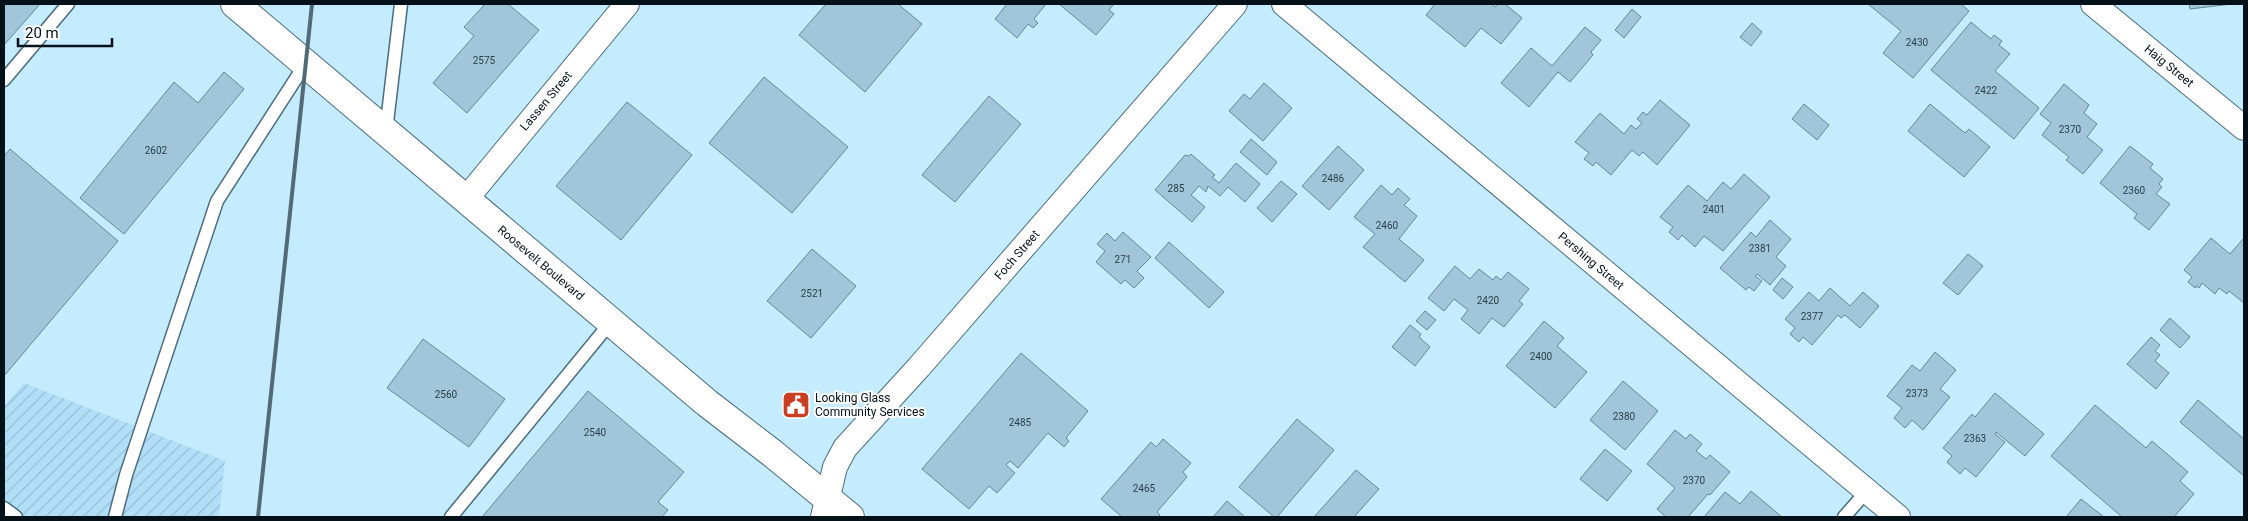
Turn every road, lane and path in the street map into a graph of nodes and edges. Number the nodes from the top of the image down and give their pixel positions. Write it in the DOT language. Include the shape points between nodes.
graph roads {
  1 [pos="68,4"];
  2 [pos="235,4"];
  3 [pos="401,4"];
  4 [pos="627,4"];
  5 [pos="1234,4"];
  6 [pos="1284,4"];
  7 [pos="2093,4"];
  8 [pos="306,63"];
  9 [pos="4,80"];
  10 [pos="2244,128"];
  11 [pos="386,131"];
  12 [pos="466,199"];
  13 [pos="611,322"];
  14 [pos="1867,491"];
  15 [pos="4,508"];
  16 [pos="825,508"];
  17 [pos="116,513"];
  18 [pos="16,517"];
  19 [pos="106,517"];
  20 [pos="451,517"];
  21 [pos="850,517"];
  22 [pos="1844,517"];
  23 [pos="1898,517"];
  1 -- 9 [label="lane"];
  2 -- 8 [label="main road, Roosevelt Boulevard"];
  3 -- 11 [label="lane"];
  4 -- 12 [label="street, Lassen Street"];
  5 -- 16 [label="street, Foch Street" via="845,448 835,467"];
  6 -- 14 [label="street, Pershing Street"];
  7 -- 10 [label="street, Haig Street"];
  8 -- 11 [label="main road, Roosevelt Boulevard"];
  8 -- 17 [label="lane" via="217,201"];
  11 -- 12 [label="main road, Roosevelt Boulevard"];
  12 -- 13 [label="main road, Roosevelt Boulevard"];
  13 -- 16 [label="main road, Roosevelt Boulevard"];
  13 -- 20 [label="lane"];
  14 -- 22 [label="lane"];
  14 -- 23 [label="street, Pershing Street"];
  15 -- 18 [label="lane"];
  16 -- 21 [label="main road, Roosevelt Boulevard"];
  17 -- 19 [label="lane"];
}
